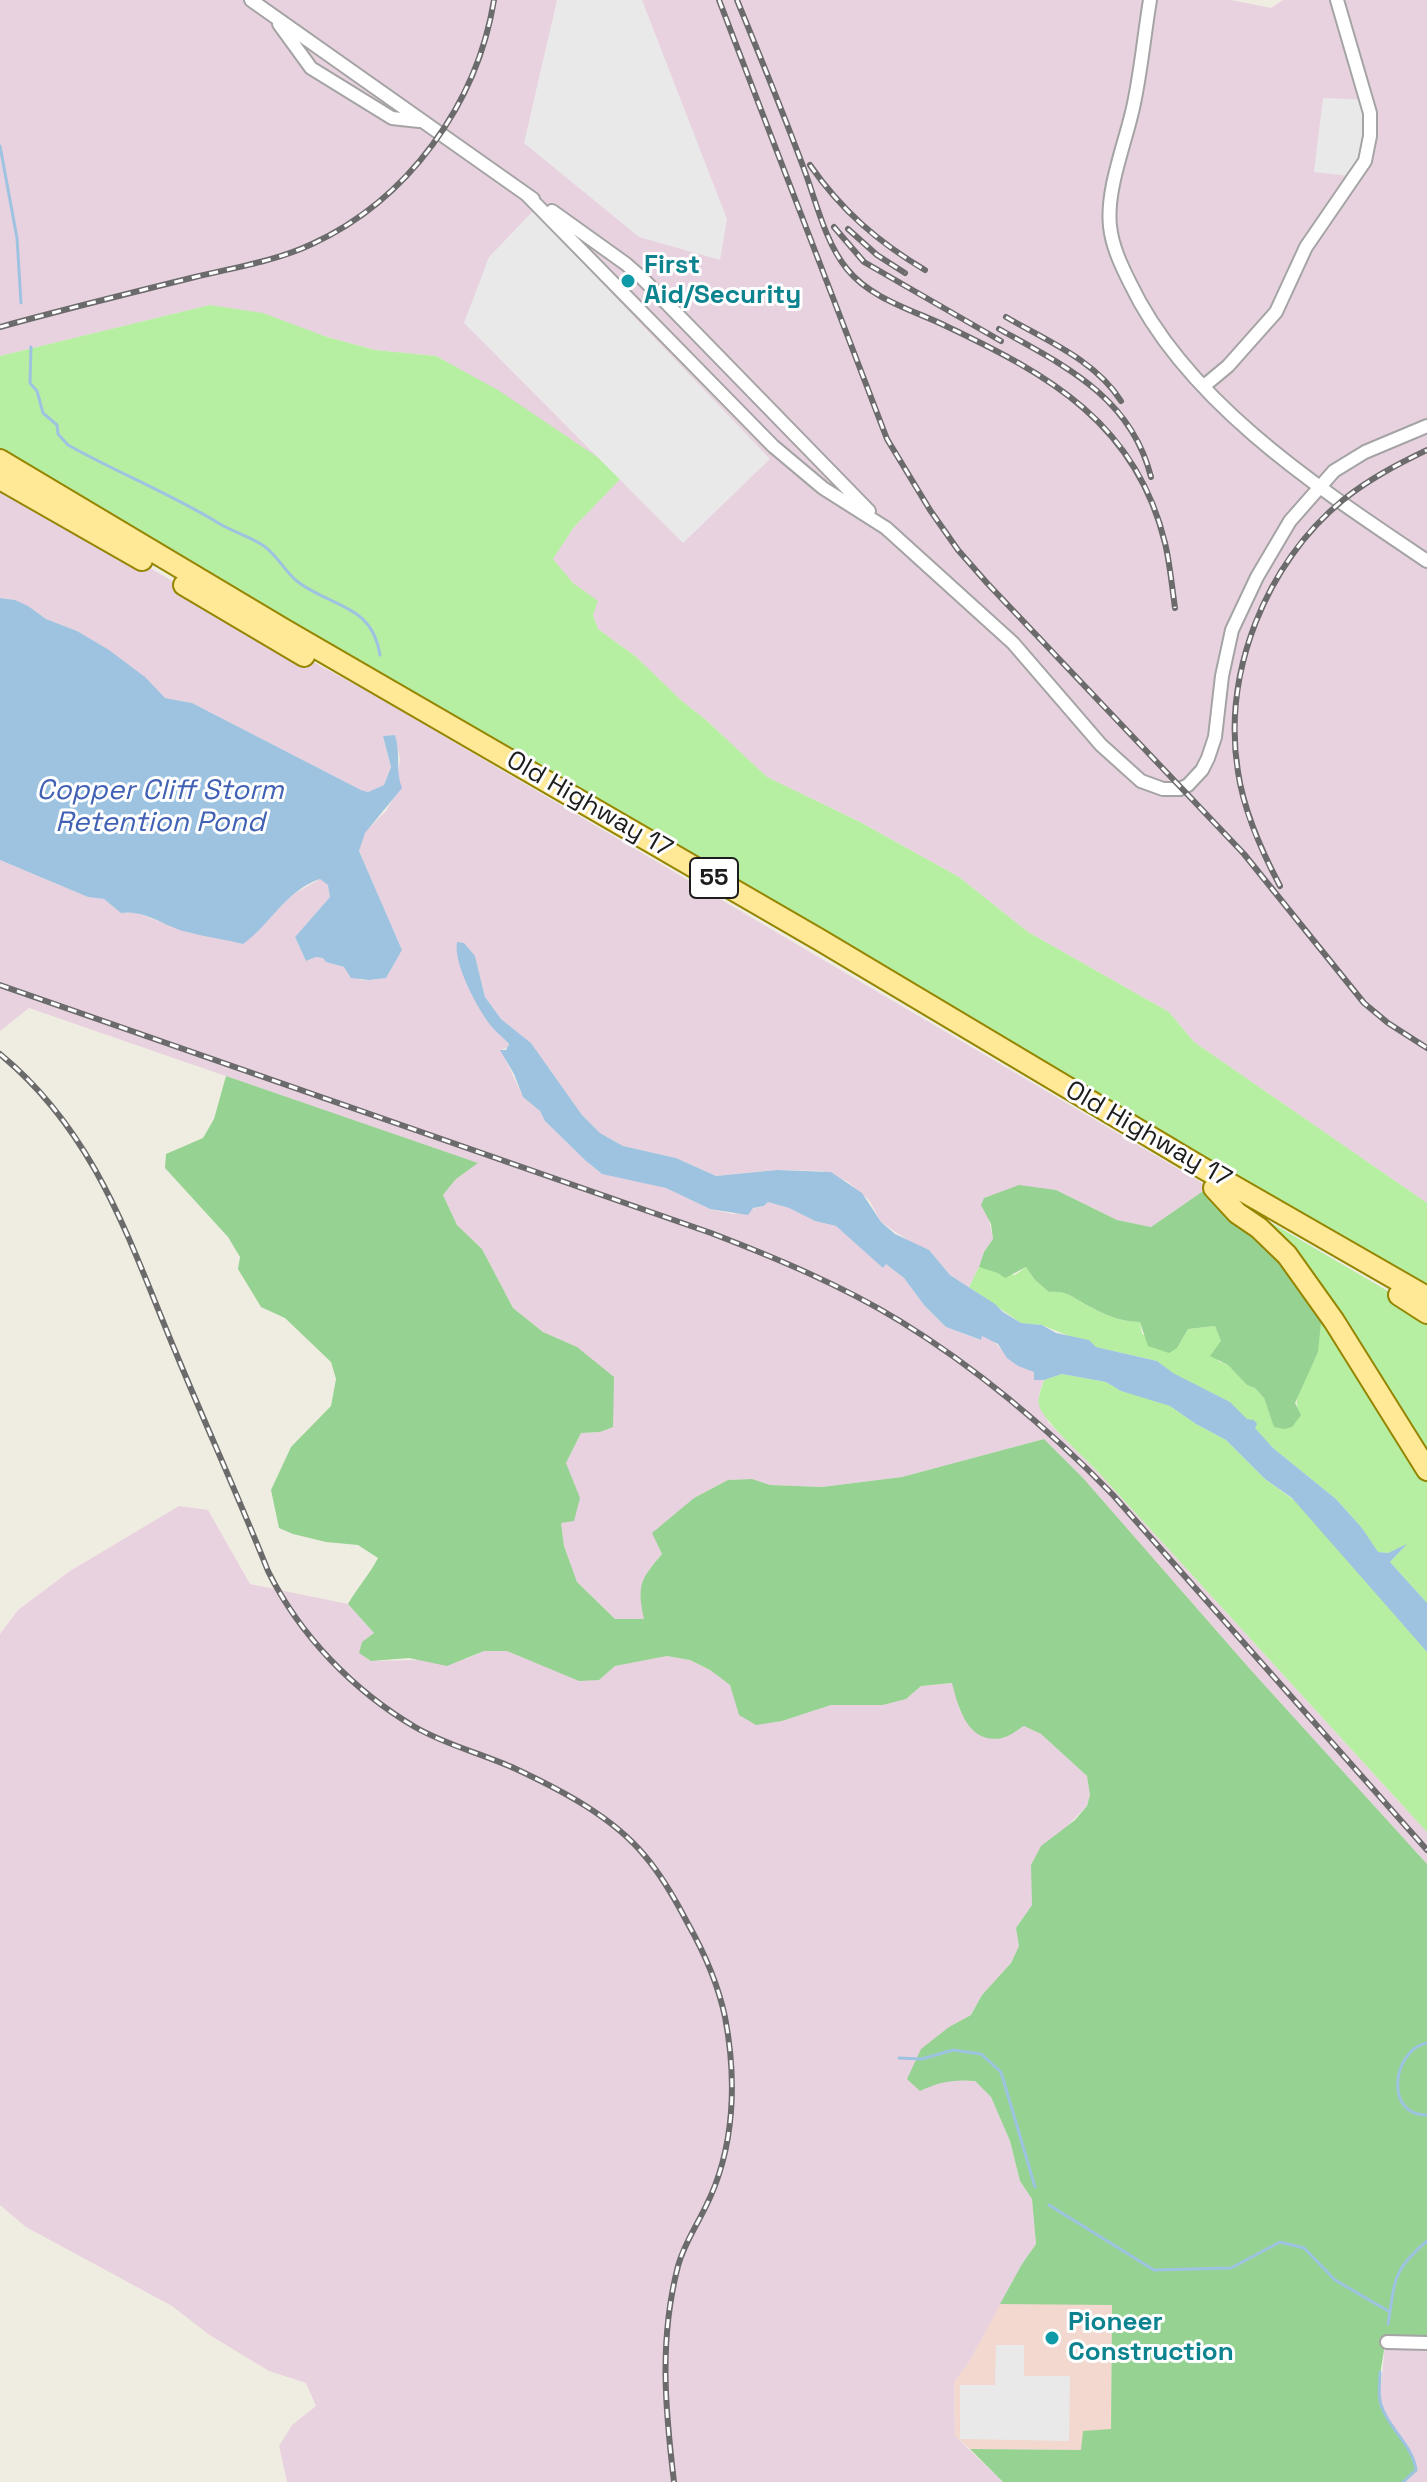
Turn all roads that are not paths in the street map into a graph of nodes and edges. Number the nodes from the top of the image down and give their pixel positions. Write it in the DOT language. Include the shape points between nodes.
graph roads {
  1 [pos="251,0"];
  2 [pos="1150,0"];
  3 [pos="1337,0"];
  4 [pos="272,15"];
  5 [pos="424,122"];
  6 [pos="526,194"];
  7 [pos="1204,386"];
  8 [pos="1427,426"];
  9 [pos="0,460"];
  10 [pos="0,479"];
  11 [pos="1320,486"];
  12 [pos="887,529"];
  13 [pos="1427,561"];
  14 [pos="1214,1188"];
  15 [pos="1427,1297"];
  16 [pos="1427,1313"];
  17 [pos="1427,1470"];
  18 [pos="1387,2342"];
  19 [pos="1427,2343"];
  1 -- 4 [label="street"];
  2 -- 7 [label="street" via="1110,227 1147,318"];
  3 -- 7 [label="street" via="1370,113 1365,161 1306,247 1276,312"];
  4 -- 5 [label="street"];
  4 -- 5 [label="street" via="311,68 392,118"];
  5 -- 6 [label="street"];
  6 -- 12 [label="street" via="643,279"];
  6 -- 12 [label="street" via="773,446 823,488"];
  7 -- 11 [label="street"];
  8 -- 11 [label="street" via="1357,457"];
  9 -- 15 [label="main road, Old Highway 17 / 55"];
  10 -- 14 [label="main road, Old Highway 17 / 55"];
  11 -- 12 [label="street" via="1290,521 1243,605 1227,650 1208,758 1180,789 1141,781 1101,745 1013,643"];
  11 -- 13 [label="street"];
  14 -- 16 [label="main road, Old Highway 17 / 55"];
  14 -- 17 [label="main road" via="1274,1241 1302,1275"];
  18 -- 19 [label="street"];
}
